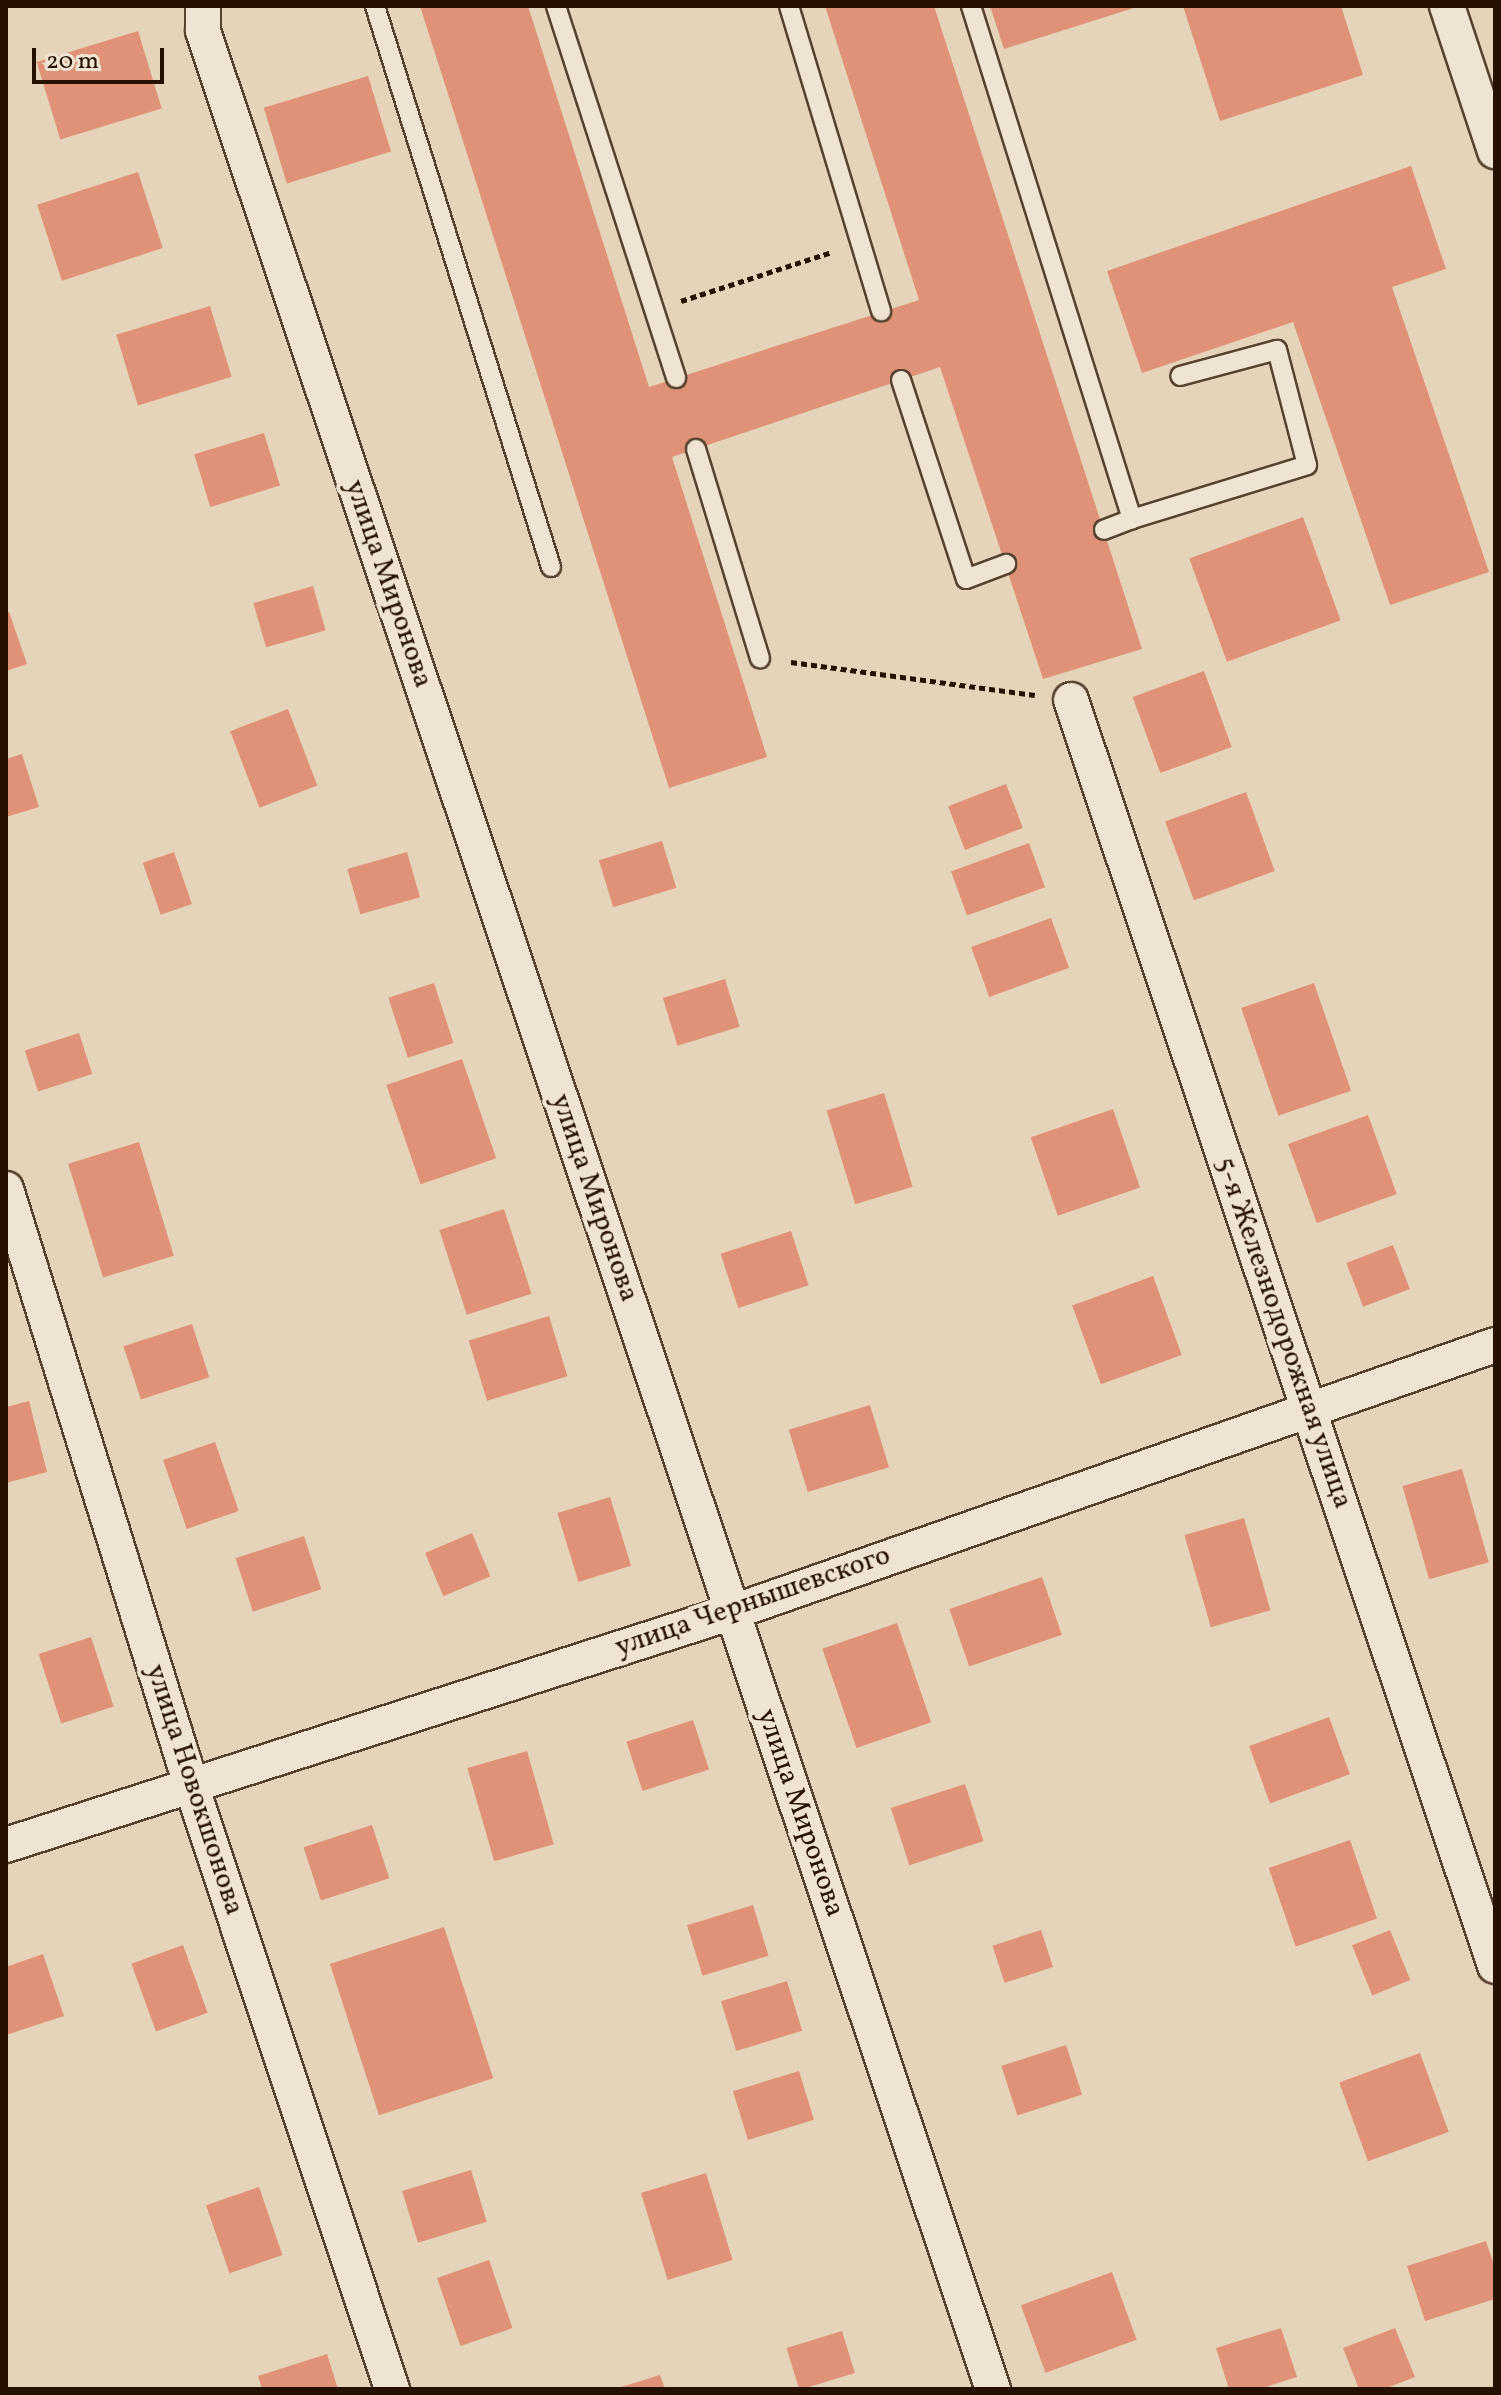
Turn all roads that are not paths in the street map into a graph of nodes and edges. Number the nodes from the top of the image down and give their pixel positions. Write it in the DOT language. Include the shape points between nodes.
graph roads {
  1 [pos="203,6"];
  2 [pos="375,6"];
  3 [pos="556,6"];
  4 [pos="789,6"];
  5 [pos="971,6"];
  6 [pos="1447,6"];
  7 [pos="1495,151"];
  8 [pos="881,311"];
  9 [pos="1180,376"];
  10 [pos="676,378"];
  11 [pos="901,380"];
  12 [pos="696,449"];
  13 [pos="1132,519"];
  14 [pos="1104,530"];
  15 [pos="1006,564"];
  16 [pos="551,567"];
  17 [pos="760,658"];
  18 [pos="1071,700"];
  19 [pos="6,1189"];
  20 [pos="1495,1345"];
  21 [pos="1308,1408"];
  22 [pos="733,1612"];
  23 [pos="191,1785"];
  24 [pos="6,1845"];
  25 [pos="1495,1966"];
  26 [pos="392,2389"];
  27 [pos="993,2389"];
  1 -- 22 [label="street, улица Миронова" via="203,31"];
  2 -- 16 [label="lane"];
  3 -- 10 [label="lane"];
  4 -- 8 [label="lane"];
  5 -- 13 [label="lane"];
  6 -- 7 [label="street"];
  9 -- 13 [label="lane" via="1277,350 1307,465"];
  11 -- 15 [label="lane" via="966,579"];
  12 -- 17 [label="lane"];
  13 -- 14 [label="lane"];
  18 -- 21 [label="street, 5-я Железнодорожная улица"];
  19 -- 23 [label="street, улица Новокшонова"];
  20 -- 21 [label="street, улица Чернышевского"];
  21 -- 22 [label="street, улица Чернышевского"];
  21 -- 25 [label="street, 5-я Железнодорожная улица"];
  22 -- 23 [label="street, улица Чернышевского"];
  22 -- 27 [label="street, улица Миронова"];
  23 -- 24 [label="street, улица Чернышевского"];
  23 -- 26 [label="street, улица Новокшонова"];
}
